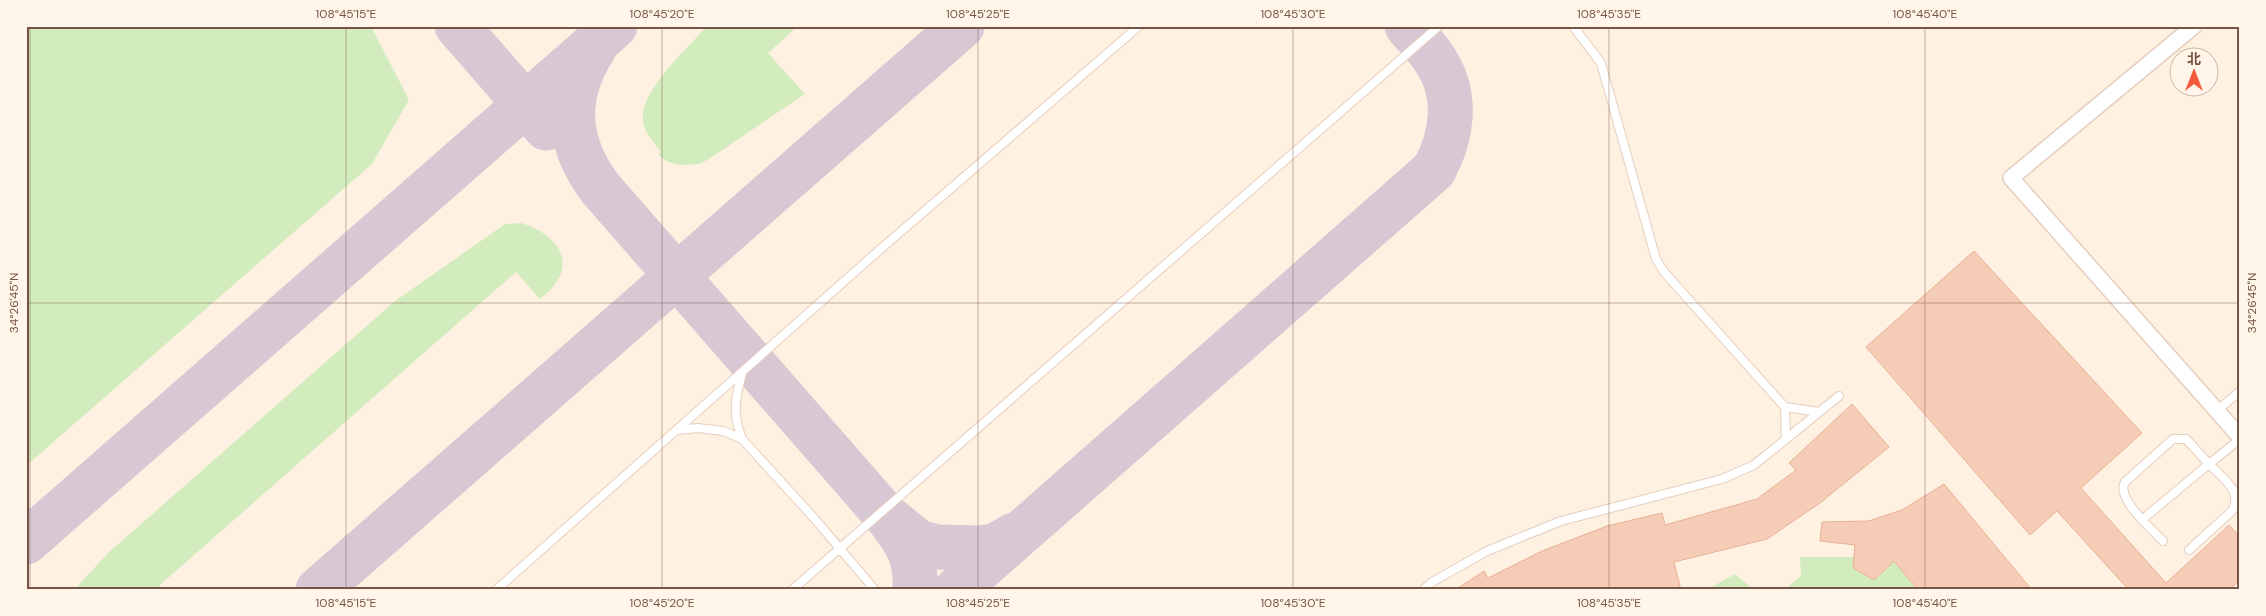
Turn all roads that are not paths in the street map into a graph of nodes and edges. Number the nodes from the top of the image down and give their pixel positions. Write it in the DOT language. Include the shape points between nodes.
graph roads {
  1 [pos="1139,26"];
  2 [pos="1439,26"];
  3 [pos="1573,26"];
  4 [pos="2194,26"];
  5 [pos="742,373"];
  6 [pos="2240,392"];
  7 [pos="1839,396"];
  8 [pos="1785,407"];
  9 [pos="2217,411"];
  10 [pos="1819,412"];
  11 [pos="677,430"];
  12 [pos="1786,438"];
  13 [pos="2240,438"];
  14 [pos="742,439"];
  15 [pos="2209,464"];
  16 [pos="2142,519"];
  17 [pos="2163,541"];
  18 [pos="839,548"];
  19 [pos="2189,550"];
  20 [pos="496,590"];
  21 [pos="792,590"];
  22 [pos="875,590"];
  23 [pos="1423,590"];
  1 -- 5 [label="lane"];
  2 -- 18 [label="lane"];
  3 -- 8 [label="lane" via="1601,62 1656,259 1664,272"];
  4 -- 9 [label="street" via="2011,178"];
  5 -- 11 [label="lane"];
  5 -- 14 [label="lane" via="735,402 735,420"];
  6 -- 9 [label="lane"];
  7 -- 10 [label="lane"];
  8 -- 10 [label="lane"];
  8 -- 12 [label="lane"];
  9 -- 13 [label="street"];
  10 -- 12 [label="lane"];
  11 -- 14 [label="lane" via="723,431"];
  11 -- 20 [label="lane"];
  12 -- 23 [label="lane" via="1754,465 1722,478 1561,520 1487,551"];
  13 -- 15 [label="lane"];
  14 -- 18 [label="lane"];
  15 -- 16 [label="lane"];
  15 -- 16 [label="lane" via="2186,439 2174,439 2122,486 2125,498"];
  15 -- 19 [label="lane" via="2235,492 2236,505"];
  16 -- 17 [label="lane"];
  18 -- 21 [label="lane"];
  18 -- 22 [label="lane"];
}
